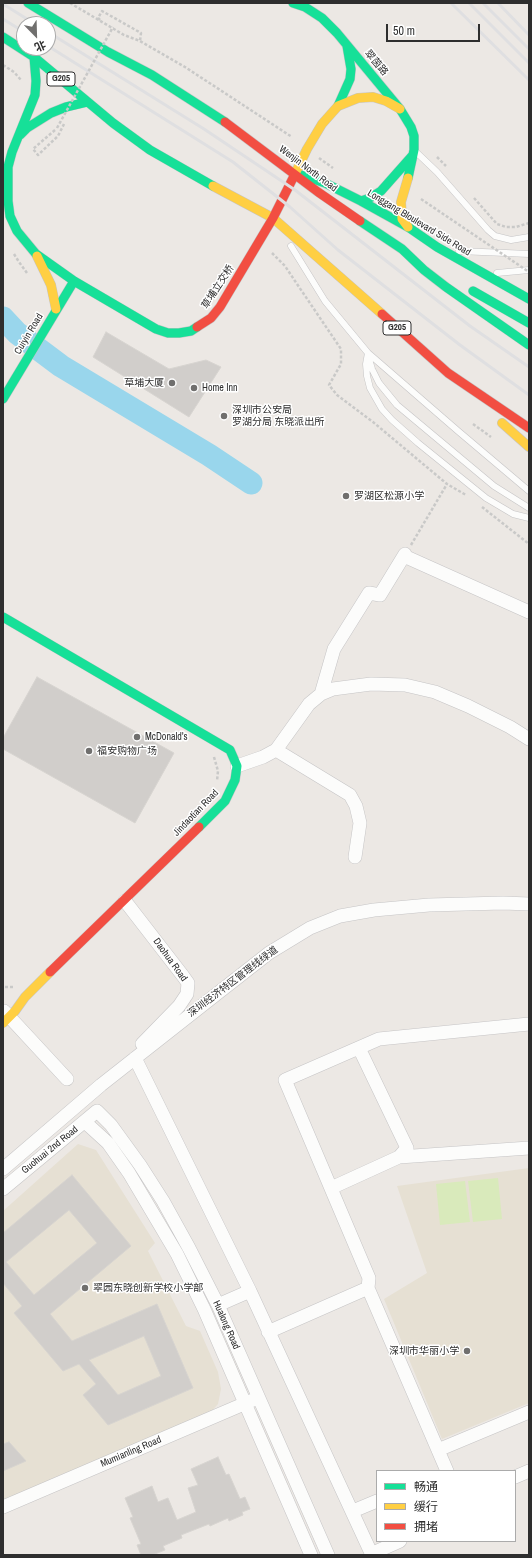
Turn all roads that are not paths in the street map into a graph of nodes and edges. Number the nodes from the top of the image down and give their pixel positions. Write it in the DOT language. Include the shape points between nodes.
graph roads {
  1 [pos="28,3"];
  2 [pos="293,3"];
  3 [pos="3,37"];
  4 [pos="347,46"];
  5 [pos="34,57"];
  6 [pos="87,102"];
  7 [pos="338,106"];
  8 [pos="400,109"];
  9 [pos="18,136"];
  10 [pos="413,153"];
  11 [pos="295,173"];
  12 [pos="362,201"];
  13 [pos="273,218"];
  14 [pos="408,227"];
  15 [pos="285,237"];
  16 [pos="529,237"];
  17 [pos="289,243"];
  18 [pos="437,247"];
  19 [pos="402,249"];
  20 [pos="36,254"];
  21 [pos="529,254"];
  22 [pos="473,269"];
  23 [pos="529,271"];
  24 [pos="448,276"];
  25 [pos="74,281"];
  26 [pos="468,288"];
  27 [pos="529,299"];
  28 [pos="56,309"];
  29 [pos="529,323"];
  30 [pos="529,345"];
  31 [pos="368,353"];
  32 [pos="448,373"];
  33 [pos="3,399"];
  34 [pos="529,428"];
  35 [pos="529,447"];
  36 [pos="529,491"];
  37 [pos="529,508"];
  38 [pos="529,518"];
  39 [pos="529,612"];
  40 [pos="3,616"];
  41 [pos="320,694"];
  42 [pos="529,739"];
  43 [pos="276,750"];
  44 [pos="237,766"];
  45 [pos="354,857"];
  46 [pos="125,901"];
  47 [pos="529,904"];
  48 [pos="5,1015"];
  49 [pos="529,1024"];
  50 [pos="359,1048"];
  51 [pos="135,1058"];
  52 [pos="67,1079"];
  53 [pos="97,1111"];
  54 [pos="85,1122"];
  55 [pos="529,1148"];
  56 [pos="399,1157"];
  57 [pos="3,1168"];
  58 [pos="331,1188"];
  59 [pos="3,1189"];
  60 [pos="368,1288"];
  61 [pos="250,1291"];
  62 [pos="218,1305"];
  63 [pos="268,1332"];
  64 [pos="259,1398"];
  65 [pos="245,1404"];
  66 [pos="529,1412"];
  67 [pos="438,1450"];
  68 [pos="447,1470"];
  69 [pos="376,1501"];
  70 [pos="3,1507"];
  71 [pos="353,1511"];
  72 [pos="398,1542"];
  73 [pos="372,1554"];
  74 [pos="312,1555"];
  75 [pos="328,1555"];
  1 -- 11 [label="main road, Wenjin North Road" via="204,107"];
  2 -- 4 [label="main road, 翠茵路" via="322,18"];
  3 -- 5 [label="main road, G205"];
  4 -- 7 [label="main road" via="350,79"];
  4 -- 8 [label="main road, 翠茵路"];
  5 -- 6 [label="main road, G205"];
  5 -- 9 [label="main road" via="35,95"];
  6 -- 9 [label="main road" via="51,113"];
  6 -- 13 [label="main road, G205" via="150,150"];
  7 -- 8 [label="main road" via="358,98 373,97"];
  7 -- 11 [label="main road" via="322,124"];
  8 -- 10 [label="main road, 翠茵路" via="414,136"];
  9 -- 20 [label="main road" via="8,167 10,216 17,231"];
  10 -- 12 [label="main road" via="381,191"];
  10 -- 14 [label="main road, 翠茵路" via="400,212"];
  10 -- 16 [label="lane" via="437,172 495,236 512,240"];
  11 -- 12 [label="main road, Longgang Bloulevard Side Road"];
  11 -- 13 [label="main road, 草埔立交桥"];
  11 -- 19 [label="main road, Wenjin North Road" via="318,192"];
  12 -- 14 [label="main road, Longgang Bloulevard Side Road"];
  13 -- 15 [label="lane"];
  13 -- 25 [label="main road, 草埔立交桥" via="220,307 211,318 191,331 173,333 156,329"];
  13 -- 32 [label="main road, G205"];
  14 -- 18 [label="main road, Longgang Bloulevard Side Road"];
  17 -- 31 [label="lane" via="325,301"];
  18 -- 21 [label="lane" via="468,252"];
  18 -- 22 [label="main road, Longgang Bloulevard Side Road"];
  19 -- 24 [label="main road"];
  19 -- 30 [label="main road, Wenjin North Road" via="446,287"];
  20 -- 25 [label="main road, 草埔立交桥"];
  20 -- 28 [label="main road" via="51,285"];
  22 -- 23 [label="lane" via="493,273"];
  22 -- 27 [label="main road, Longgang Bloulevard Side Road"];
  25 -- 28 [label="main road, Cuiyin Road"];
  26 -- 29 [label="main road"];
  28 -- 33 [label="main road, Cuiyin Road"];
  31 -- 36 [label="lane"];
  31 -- 37 [label="lane" via="379,384 397,405 494,486"];
  31 -- 38 [label="lane" via="366,364 370,388 382,409 392,420 486,498 513,514"];
  32 -- 34 [label="main road, G205"];
  32 -- 35 [label="main road"];
  39 -- 41 [label="street" via="404,555 380,594 369,593 334,648"];
  40 -- 44 [label="main road" via="225,746 230,750"];
  41 -- 42 [label="street" via="370,684 405,685 435,692 468,706"];
  41 -- 43 [label="street"];
  43 -- 44 [label="street"];
  43 -- 45 [label="street" via="350,795 360,823"];
  44 -- 46 [label="main road, Jindaotian Road" via="235,780 226,801"];
  46 -- 48 [label="main road, Jindaotian Road"];
  46 -- 51 [label="street, Daohua Road" via="188,983 187,994 179,1006 142,1044"];
  47 -- 51 [label="street, 深圳经济特区管理线绿道" via="429,905 340,916 310,928 269,953"];
  48 -- 52 [label="street"];
  49 -- 50 [label="street" via="379,1040"];
  50 -- 56 [label="street" via="407,1148"];
  50 -- 58 [label="street" via="284,1080"];
  51 -- 57 [label="street, 深圳经济特区管理线绿道"];
  51 -- 61 [label="street"];
  53 -- 54 [label="street, Guohuai 2nd Road"];
  53 -- 62 [label="street, Hualong Road" via="120,1136 163,1201"];
  54 -- 59 [label="street, Guohuai 2nd Road"];
  54 -- 65 [label="street, Hualong Road" via="108,1143 169,1241 204,1309"];
  55 -- 56 [label="street"];
  56 -- 58 [label="street"];
  58 -- 60 [label="street" via="369,1278"];
  60 -- 63 [label="street"];
  60 -- 67 [label="street"];
  61 -- 62 [label="street"];
  61 -- 63 [label="street"];
  62 -- 64 [label="street, Hualong Road"];
  63 -- 71 [label="street"];
  64 -- 65 [label="street, Mumianling Road"];
  64 -- 75 [label="street, Hualong Road"];
  65 -- 70 [label="street, Mumianling Road"];
  65 -- 74 [label="street, Hualong Road"];
  66 -- 67 [label="street"];
  67 -- 68 [label="street"];
  69 -- 71 [label="street"];
  71 -- 73 [label="street"];
  72 -- 73 [label="street"];
}
